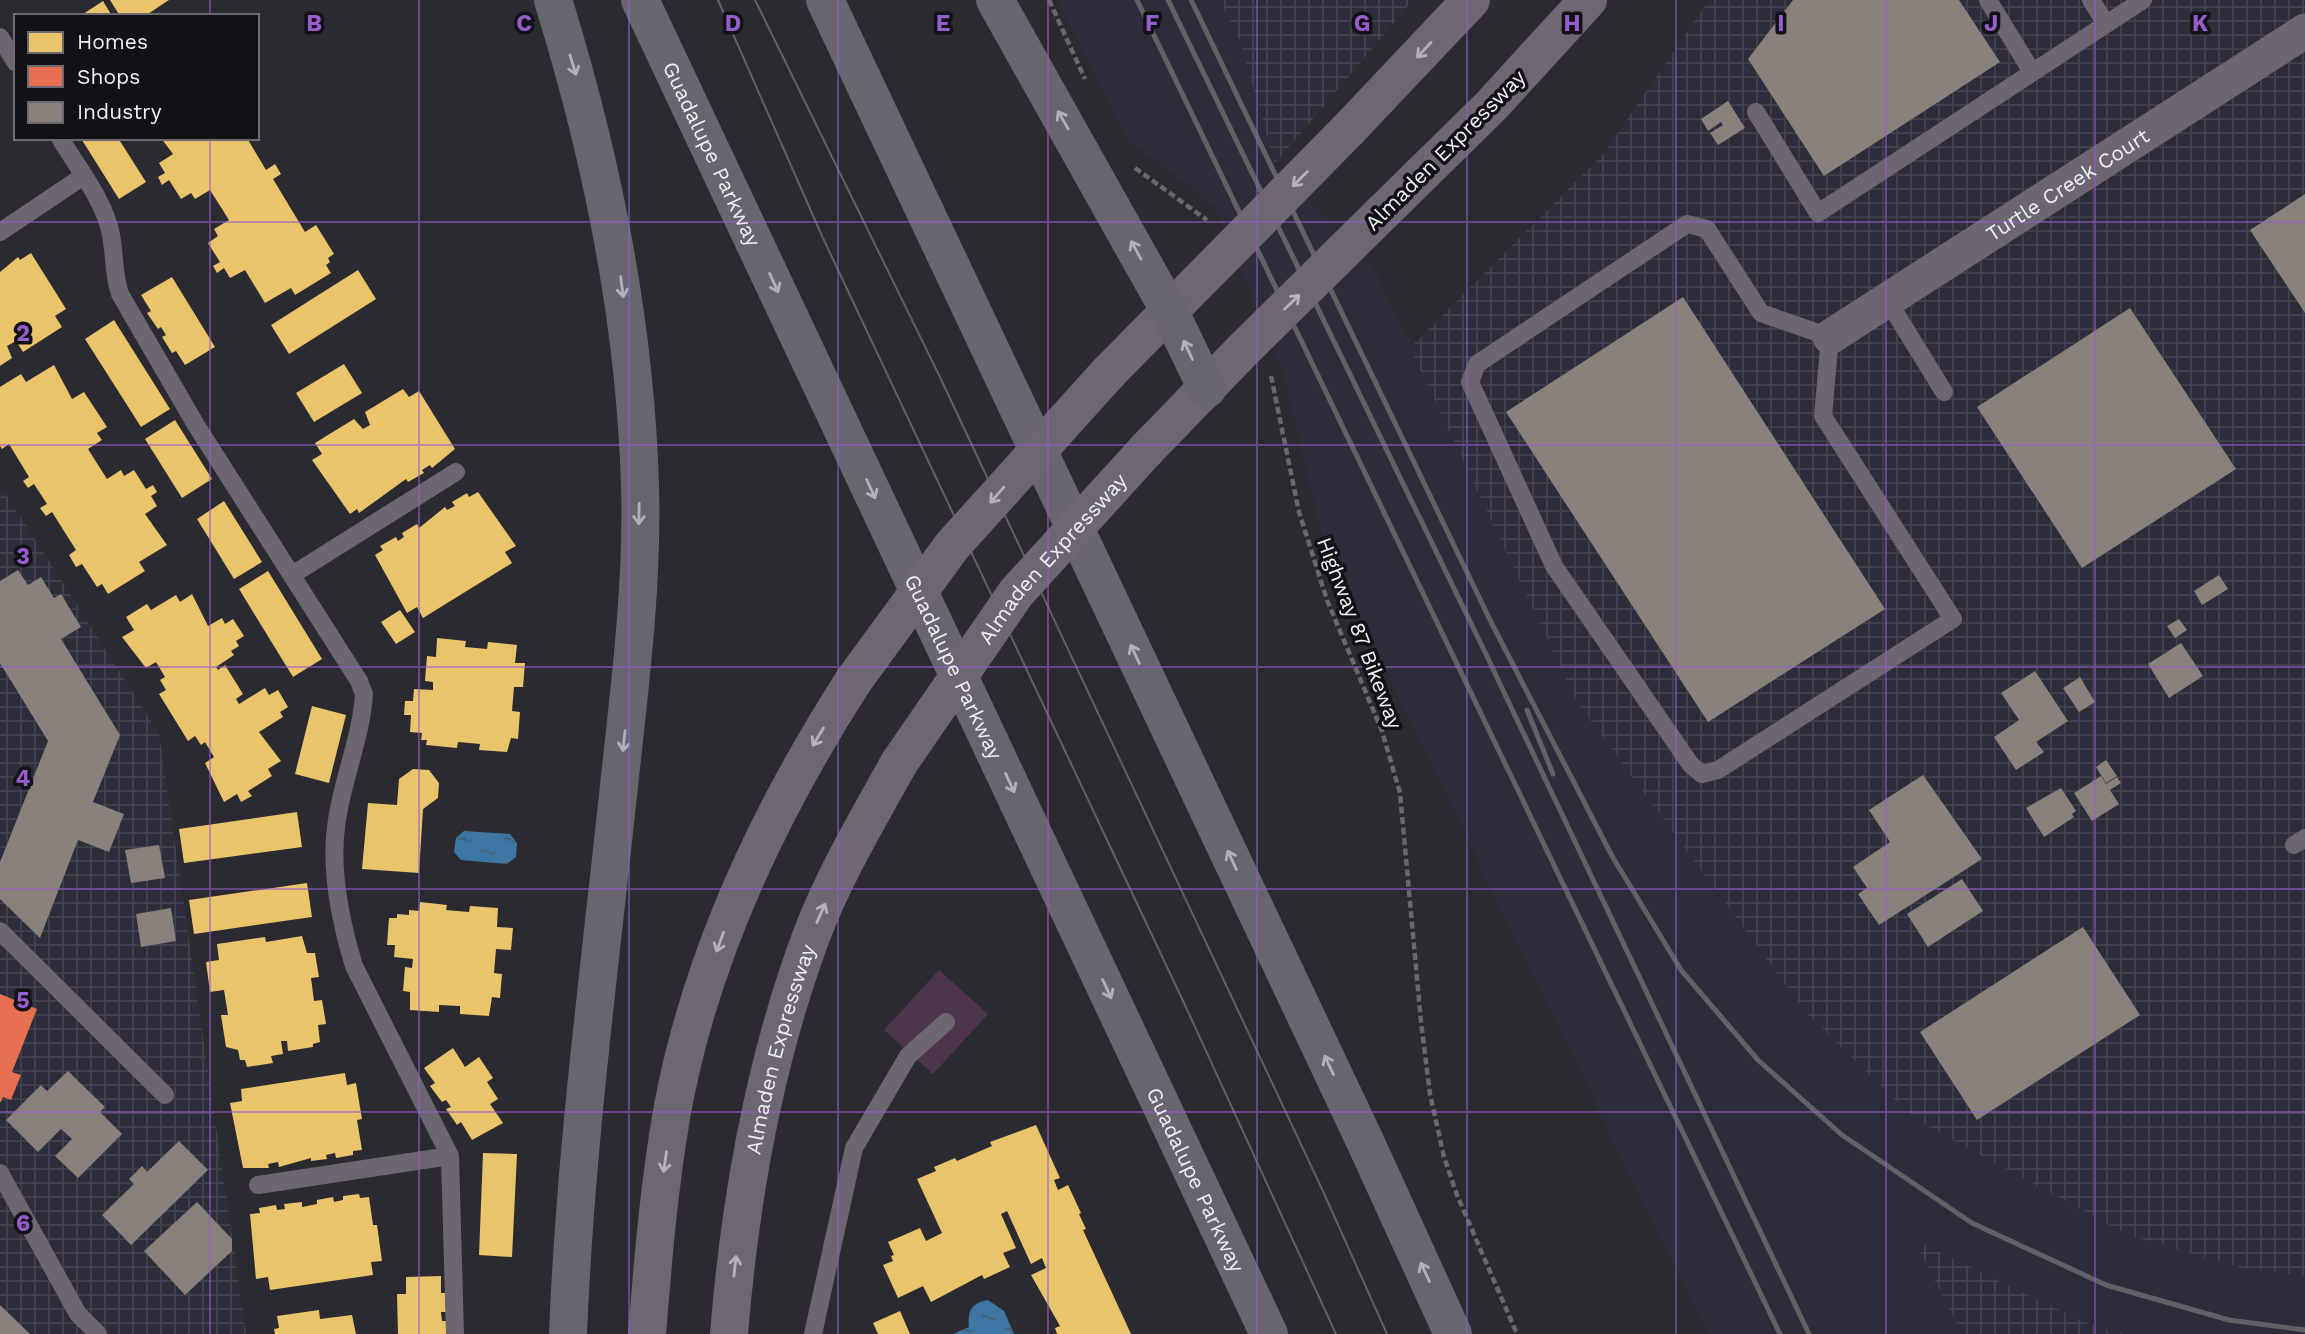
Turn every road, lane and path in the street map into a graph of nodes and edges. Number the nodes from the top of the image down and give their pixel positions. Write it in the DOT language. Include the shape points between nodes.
graph roads {
  1 [pos="553,0"];
  2 [pos="640,0"];
  3 [pos="825,0"];
  4 [pos="995,0"];
  5 [pos="1049,0"];
  6 [pos="1471,0"];
  7 [pos="1588,0"];
  8 [pos="1988,0"];
  9 [pos="2091,0"];
  10 [pos="2143,0"];
  11 [pos="2106,24"];
  12 [pos="2305,31"];
  13 [pos="0,37"];
  14 [pos="14,60"];
  15 [pos="2032,72"];
  16 [pos="1087,83"];
  17 [pos="1756,112"];
  18 [pos="61,140"];
  19 [pos="1130,162"];
  20 [pos="82,177"];
  21 [pos="1209,223"];
  22 [pos="0,232"];
  23 [pos="1888,301"];
  24 [pos="1169,310"];
  25 [pos="1830,337"];
  26 [pos="1256,358"];
  27 [pos="1207,389"];
  28 [pos="1944,392"];
  29 [pos="456,472"];
  30 [pos="292,575"];
  31 [pos="0,931"];
  32 [pos="946,1022"];
  33 [pos="165,1095"];
  34 [pos="450,1156"];
  35 [pos="0,1173"];
  36 [pos="258,1185"];
  37 [pos="98,1334"];
  38 [pos="455,1334"];
  39 [pos="568,1334"];
  40 [pos="647,1334"];
  41 [pos="729,1334"];
  42 [pos="813,1334"];
  43 [pos="1269,1334"];
  44 [pos="1453,1334"];
  45 [pos="1517,1334"];
  1 -- 39 [label="highway, one-way" via="583,97 607,201 633,382 640,486 631,666 583,1118"];
  2 -- 43 [label="highway, Guadalupe Parkway, one-way"];
  44 -- 3 [label="highway, one-way"];
  24 -- 4 [label="highway, one-way"];
  5 -- 16 [label="path"];
  6 -- 24 [label="main road, one-way, bridge"];
  26 -- 7 [label="main road, Almaden Expressway, one-way, bridge" via="1382,213 1491,106"];
  8 -- 15 [label="lane"];
  9 -- 11 [label="lane"];
  10 -- 11 [label="lane"];
  11 -- 15 [label="lane"];
  12 -- 23 [label="street, Turtle Creek Court"];
  13 -- 14 [label="lane"];
  15 -- 17 [label="lane" via="1818,213"];
  18 -- 20 [label="lane"];
  19 -- 21 [label="path" via="1138,173 1204,215"];
  20 -- 22 [label="lane"];
  20 -- 30 [label="lane" via="111,234 114,278 120,294 196,425"];
  23 -- 25 [label="street, Turtle Creek Court"];
  23 -- 28 [label="lane"];
  27 -- 24 [label="highway, one-way"];
  24 -- 40 [label="main road, one-way, bridge" via="952,546 854,680 783,799 744,878 704,987 673,1111 655,1230"];
  25 -- 25 [label="lane" via="1823,416 1953,619 1718,770 1702,774 1691,765 1555,566 1470,382 1476,364 1687,224 1707,229 1761,313"];
  26 -- 27 [label="main road, Almaden Expressway"];
  26 -- 45 [label="path, Highway 87 Bikeway" via="1327,600 1382,731 1400,793 1430,1094 1457,1195"];
  41 -- 27 [label="main road, Almaden Expressway, one-way, bridge" via="748,1175 785,1014 813,932 847,856 899,763 1016,593"];
  29 -- 30 [label="lane"];
  30 -- 34 [label="lane" via="363,694 335,828 344,933 354,966"];
  31 -- 33 [label="lane"];
  32 -- 42 [label="lane" via="908,1056 854,1148"];
  34 -- 36 [label="lane"];
  34 -- 38 [label="lane"];
  35 -- 37 [label="lane" via="78,1314"];
}
